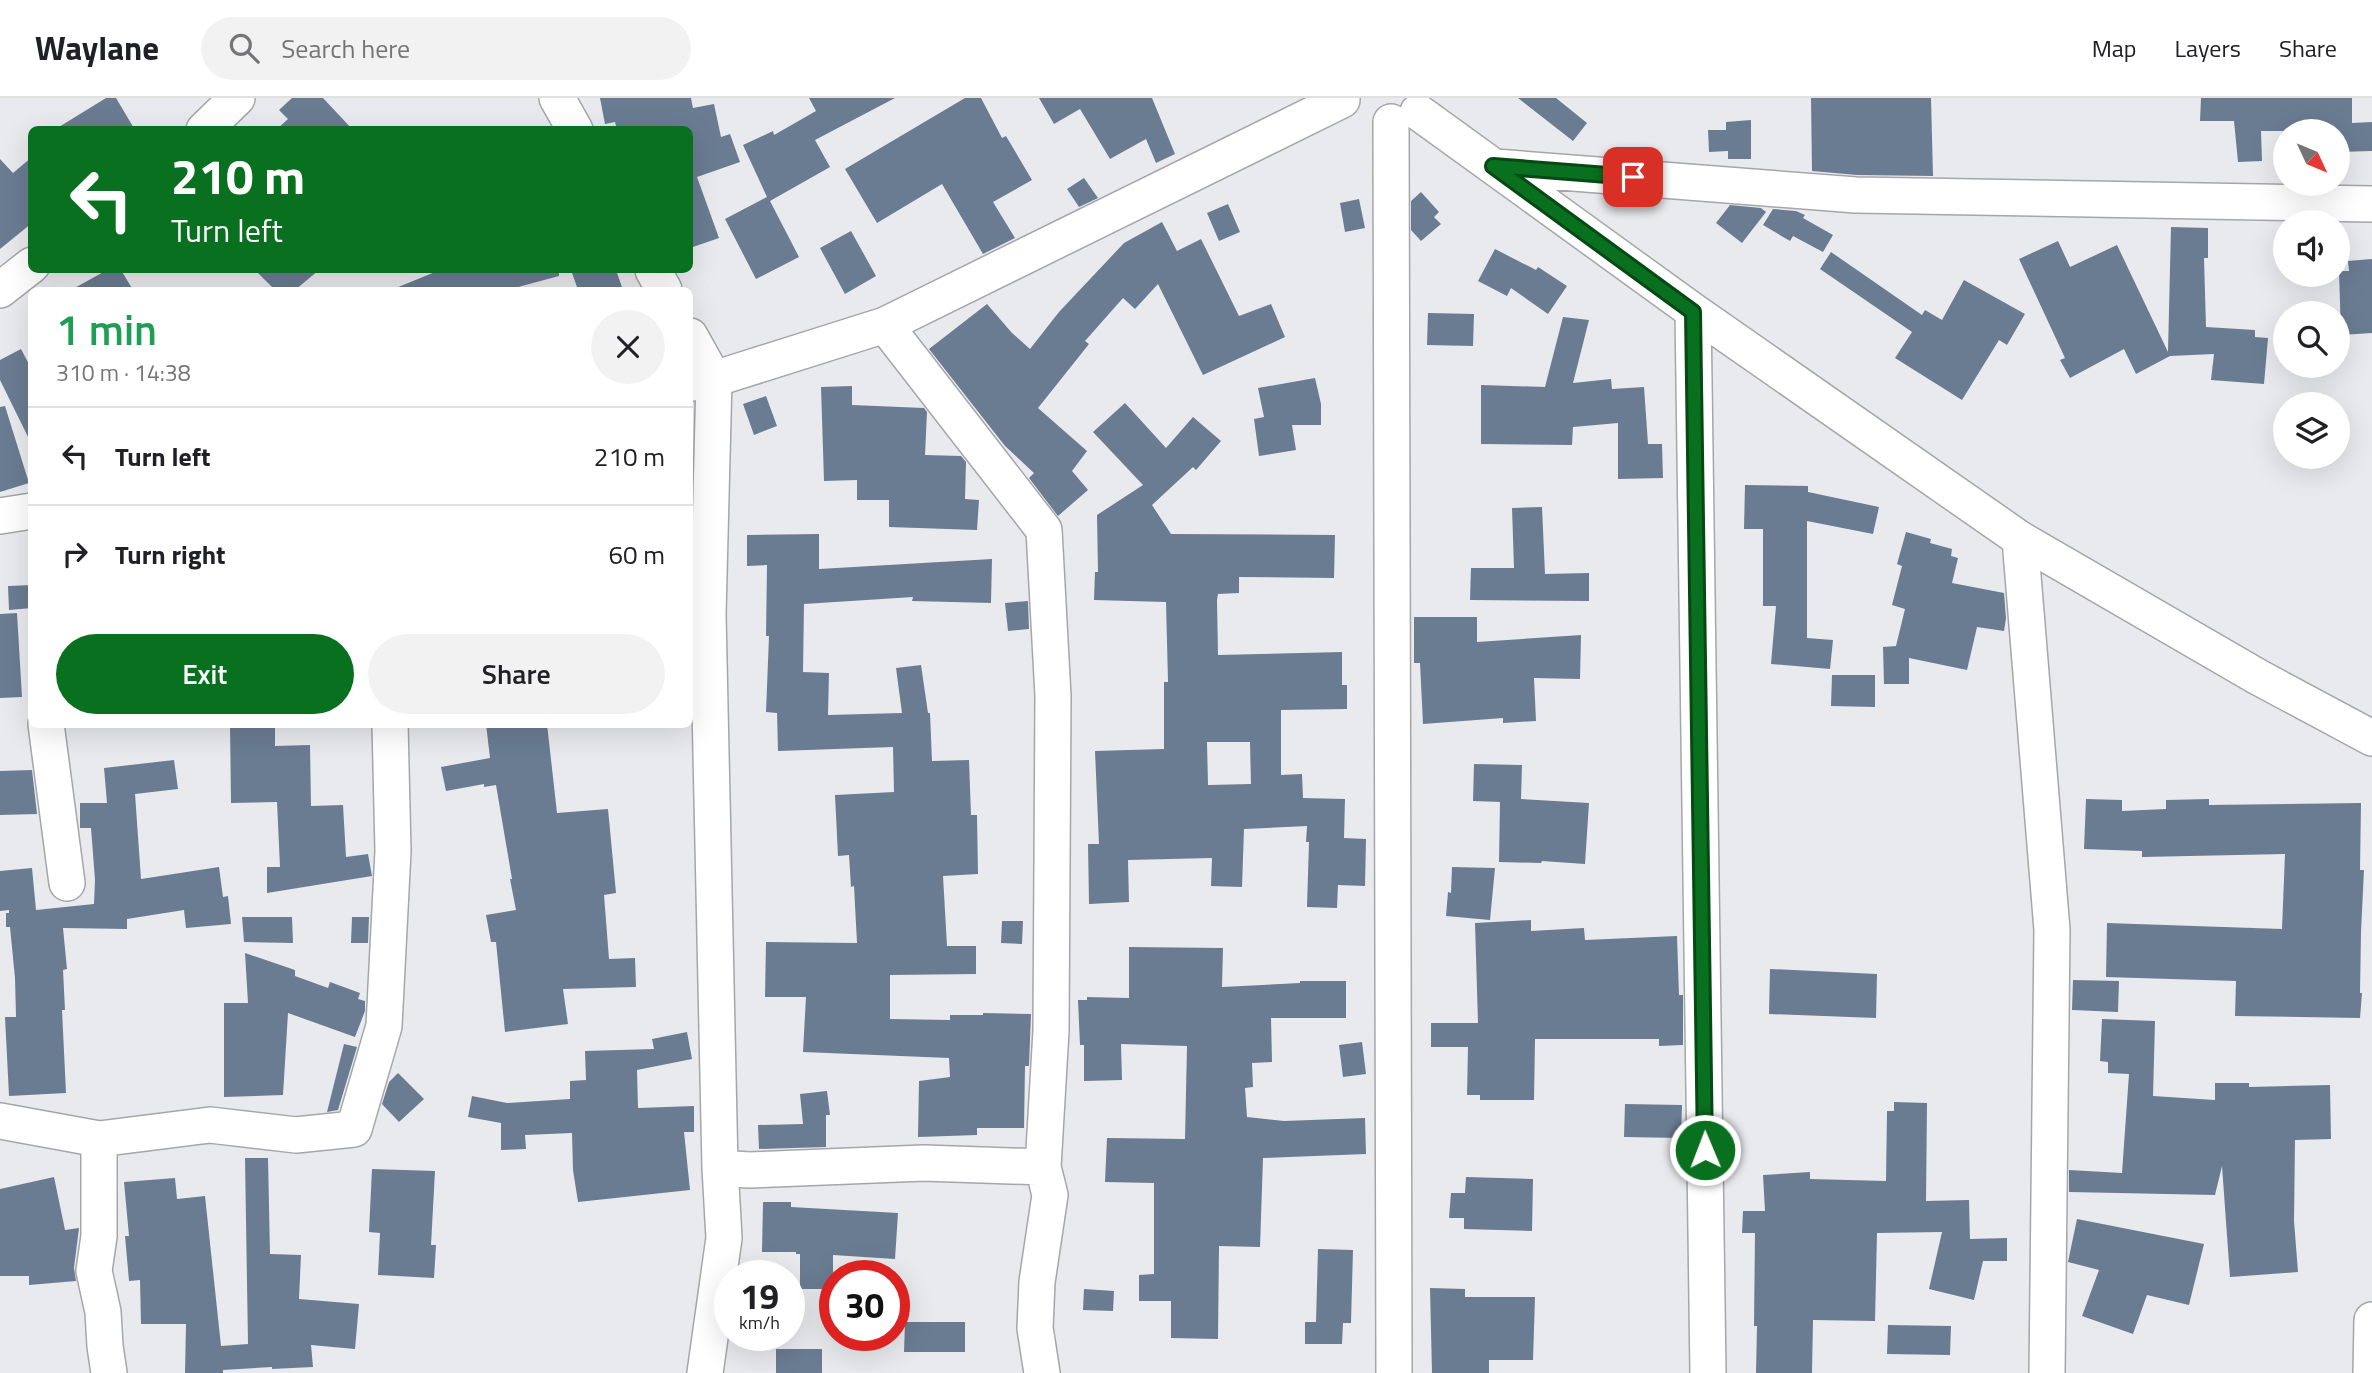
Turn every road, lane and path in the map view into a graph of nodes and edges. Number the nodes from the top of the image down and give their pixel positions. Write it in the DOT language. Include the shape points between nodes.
graph roads {
  1 [pos="237,98"];
  2 [pos="557,98"];
  3 [pos="1341,99"];
  4 [pos="1412,111"];
  5 [pos="208,126"];
  6 [pos="573,126"];
  7 [pos="1493,166"];
  8 [pos="2372,204"];
  9 [pos="28,268"];
  10 [pos="0,290"];
  11 [pos="1693,312"];
  12 [pos="885,325"];
  13 [pos="693,347"];
  14 [pos="702,381"];
  15 [pos="28,511"];
  16 [pos="0,516"];
  17 [pos="2020,539"];
  18 [pos="47,728"];
  19 [pos="390,728"];
  20 [pos="2372,738"];
  21 [pos="67,883"];
  22 [pos="0,1121"];
  23 [pos="99,1139"];
  24 [pos="1043,1167"];
  25 [pos="720,1168"];
  26 [pos="2372,1320"];
  27 [pos="710,1369"];
  28 [pos="109,1373"];
  29 [pos="1042,1373"];
  30 [pos="1394,1373"];
  31 [pos="1708,1373"];
  32 [pos="2047,1373"];
  33 [pos="2371,1373"];
  1 -- 5 [label="street"];
  2 -- 6 [label="street"];
  3 -- 4 [label="street" via="1363,117"];
  3 -- 12 [label="street"];
  4 -- 7 [label="street"];
  4 -- 30 [label="street"];
  7 -- 8 [label="street" via="1856,195"];
  7 -- 11 [label="street"];
  9 -- 10 [label="street"];
  11 -- 17 [label="street"];
  11 -- 31 [label="street"];
  12 -- 14 [label="street"];
  12 -- 24 [label="street" via="1044,530 1053,710 1051,1031"];
  13 -- 14 [label="street"];
  14 -- 25 [label="street"];
  15 -- 16 [label="street"];
  17 -- 20 [label="street"];
  17 -- 32 [label="street" via="2052,930"];
  18 -- 21 [label="street"];
  19 -- 23 [label="street" via="393,851 384,1026 354,1129 296,1135 210,1125"];
  22 -- 23 [label="street"];
  23 -- 28 [label="street" via="99,1236 94,1271"];
  24 -- 25 [label="street" via="924,1163"];
  24 -- 29 [label="street" via="1050,1195 1035,1328"];
  25 -- 27 [label="street" via="724,1238"];
  26 -- 33 [label="street"];
}
